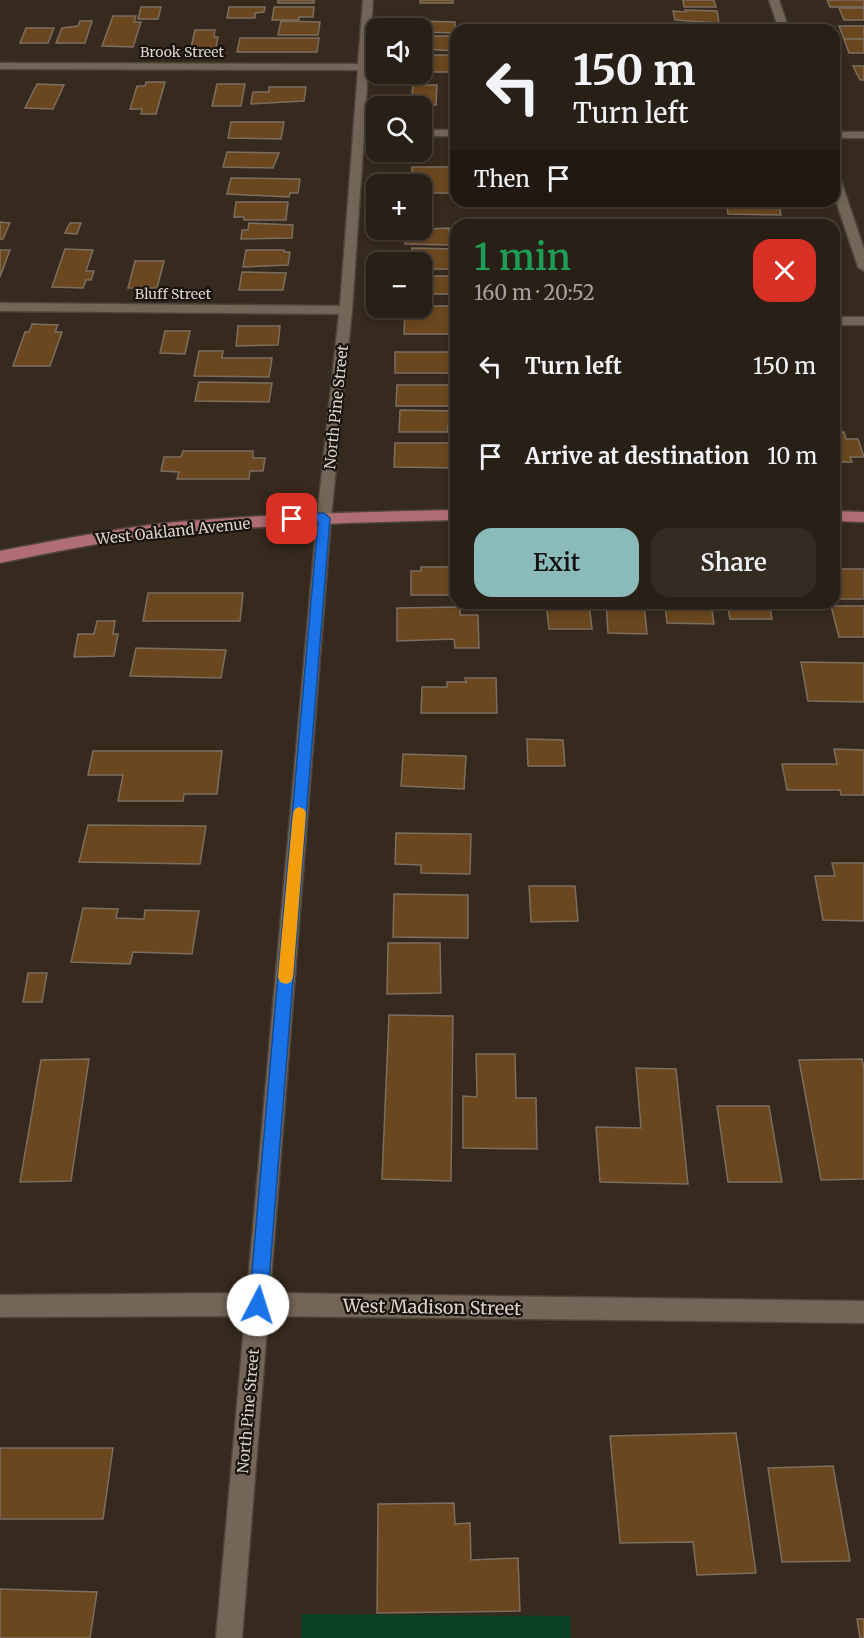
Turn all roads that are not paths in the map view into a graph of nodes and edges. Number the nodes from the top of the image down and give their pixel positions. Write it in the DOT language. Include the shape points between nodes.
graph roads {
  1 [pos="368,0"];
  2 [pos="774,0"];
  3 [pos="782,24"];
  4 [pos="0,66"];
  5 [pos="363,67"];
  6 [pos="358,132"];
  7 [pos="366,132"];
  8 [pos="432,133"];
  9 [pos="450,133"];
  10 [pos="840,135"];
  11 [pos="864,135"];
  12 [pos="840,196"];
  13 [pos="864,267"];
  14 [pos="0,308"];
  15 [pos="346,310"];
  16 [pos="840,321"];
  17 [pos="864,321"];
  18 [pos="450,515"];
  19 [pos="840,516"];
  20 [pos="864,517"];
  21 [pos="324,518"];
  22 [pos="0,557"];
  23 [pos="258,1305"];
  24 [pos="0,1306"];
  25 [pos="864,1312"];
  26 [pos="229,1638"];
  1 -- 5 [label="street, North Pine Street"];
  2 -- 3 [label="street"];
  4 -- 5 [label="street, Brook Street"];
  5 -- 6 [label="street, North Pine Street"];
  6 -- 7 [label="street"];
  6 -- 15 [label="street, North Pine Street"];
  8 -- 9 [label="street"];
  10 -- 11 [label="street"];
  12 -- 13 [label="street"];
  14 -- 15 [label="street, Bluff Street"];
  15 -- 21 [label="street, North Pine Street"];
  16 -- 17 [label="street"];
  18 -- 21 [label="main road, West Oakland Avenue"];
  19 -- 20 [label="main road"];
  21 -- 22 [label="main road, West Oakland Avenue" via="142,532"];
  21 -- 23 [label="street, North Pine Street"];
  23 -- 24 [label="street, West Madison Street"];
  23 -- 25 [label="street, West Madison Street"];
  23 -- 26 [label="street, North Pine Street"];
}
